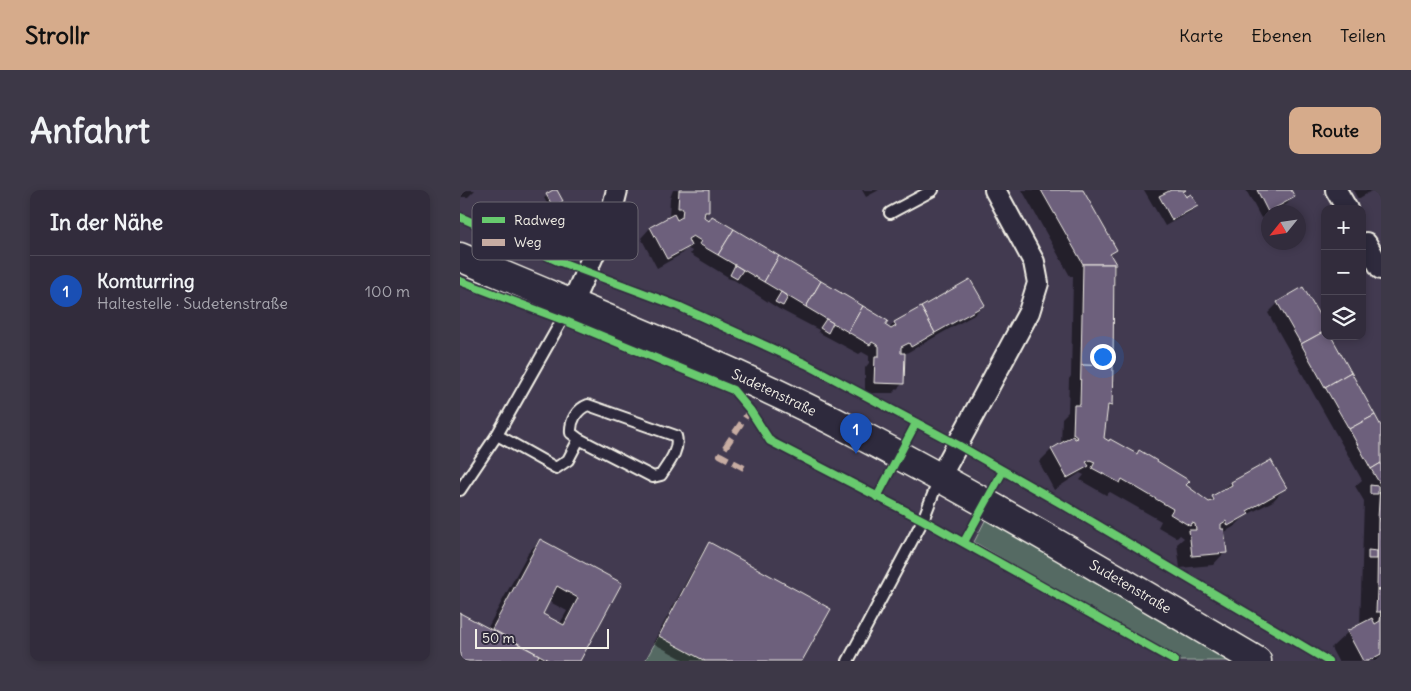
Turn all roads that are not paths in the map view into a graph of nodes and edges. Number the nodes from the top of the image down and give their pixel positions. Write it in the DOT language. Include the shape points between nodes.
graph roads {
  1 [pos="932,190"];
  2 [pos="995,190"];
  3 [pos="1336,190"];
  4 [pos="1345,205"];
  5 [pos="890,213"];
  6 [pos="1370,238"];
  7 [pos="460,258"];
  8 [pos="591,260"];
  9 [pos="1381,269"];
  10 [pos="572,303"];
  11 [pos="497,435"];
  12 [pos="579,439"];
  13 [pos="940,477"];
  14 [pos="460,490"];
  15 [pos="848,661"];
  16 [pos="1257,661"];
  1 -- 5 [label="lane"];
  2 -- 13 [label="street" via="1034,262 1038,283 1029,312"];
  3 -- 4 [label="street"];
  6 -- 9 [label="street"];
  7 -- 10 [label="street, Sudetenstraße"];
  8 -- 10 [label="street"];
  10 -- 11 [label="lane"];
  10 -- 13 [label="street, Sudetenstraße" via="698,357 851,430"];
  11 -- 12 [label="lane" via="556,468 568,460"];
  11 -- 14 [label="lane"];
  12 -- 12 [label="lane" via="571,433 570,426 580,408 588,405 676,436 677,441 661,475 653,477"];
  13 -- 15 [label="lane" via="923,520"];
  13 -- 16 [label="street, Sudetenstraße"];
}
